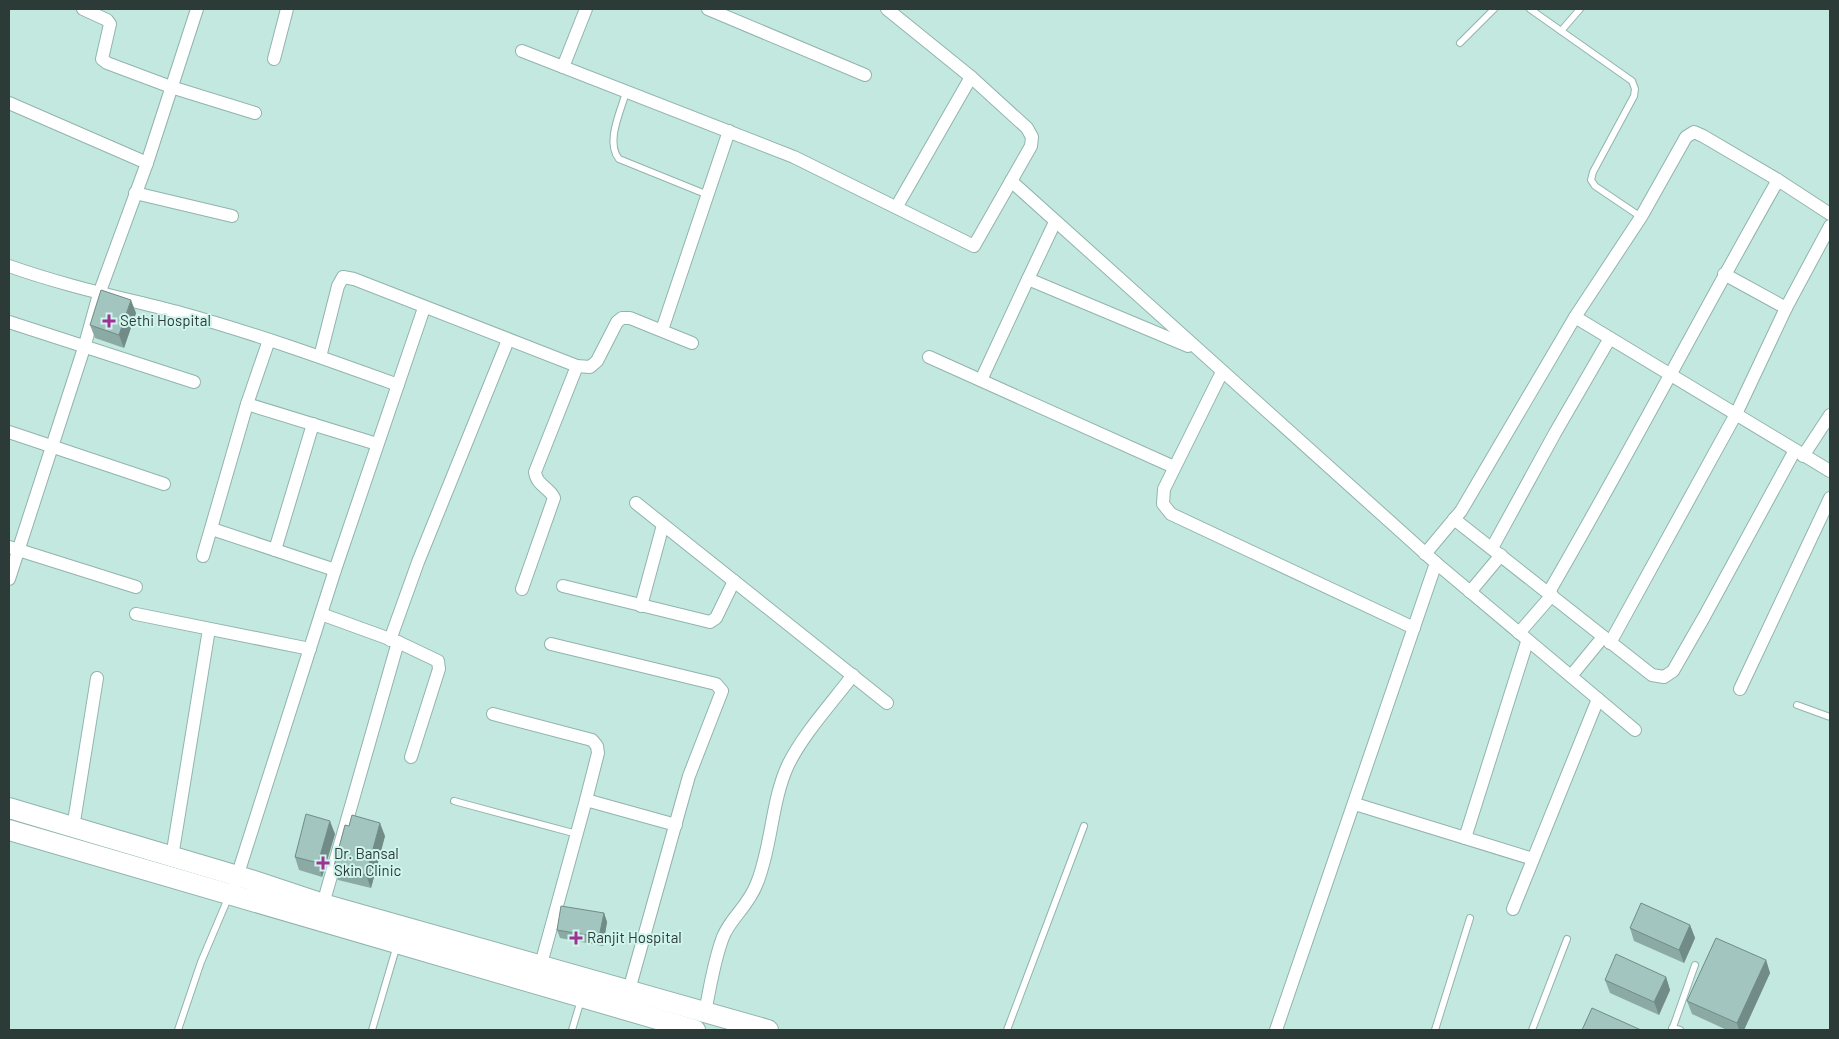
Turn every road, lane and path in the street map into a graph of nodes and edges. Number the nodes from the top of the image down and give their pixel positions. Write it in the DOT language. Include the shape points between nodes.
graph roads {
  1 [pos="83,9"];
  2 [pos="197,9"];
  3 [pos="287,9"];
  4 [pos="586,9"];
  5 [pos="708,9"];
  6 [pos="887,9"];
  7 [pos="1494,9"];
  8 [pos="1530,9"];
  9 [pos="1580,9"];
  10 [pos="1561,31"];
  11 [pos="1460,43"];
  12 [pos="522,52"];
  13 [pos="274,59"];
  14 [pos="563,67"];
  15 [pos="865,75"];
  16 [pos="971,77"];
  17 [pos="171,88"];
  18 [pos="626,92"];
  19 [pos="9,103"];
  20 [pos="255,113"];
  21 [pos="729,131"];
  22 [pos="147,163"];
  23 [pos="1778,180"];
  24 [pos="1011,181"];
  25 [pos="135,193"];
  26 [pos="708,194"];
  27 [pos="897,206"];
  28 [pos="1830,214"];
  29 [pos="232,216"];
  30 [pos="1641,217"];
  31 [pos="1055,222"];
  32 [pos="1830,226"];
  33 [pos="9,266"];
  34 [pos="1724,274"];
  35 [pos="1028,279"];
  36 [pos="99,294"];
  37 [pos="424,308"];
  38 [pos="1786,308"];
  39 [pos="1575,317"];
  40 [pos="9,322"];
  41 [pos="662,330"];
  42 [pos="1610,338"];
  43 [pos="269,340"];
  44 [pos="508,340"];
  45 [pos="692,342"];
  46 [pos="84,348"];
  47 [pos="1199,350"];
  48 [pos="320,357"];
  49 [pos="929,357"];
  50 [pos="577,366"];
  51 [pos="1222,372"];
  52 [pos="1671,374"];
  53 [pos="981,380"];
  54 [pos="194,382"];
  55 [pos="398,385"];
  56 [pos="247,404"];
  57 [pos="1736,414"];
  58 [pos="1830,415"];
  59 [pos="313,424"];
  60 [pos="9,432"];
  61 [pos="377,444"];
  62 [pos="52,445"];
  63 [pos="1799,453"];
  64 [pos="1174,467"];
  65 [pos="1830,471"];
  66 [pos="164,484"];
  67 [pos="1830,498"];
  68 [pos="636,503"];
  69 [pos="1454,519"];
  70 [pos="663,525"];
  71 [pos="212,529"];
  72 [pos="14,548"];
  73 [pos="275,550"];
  74 [pos="1497,552"];
  75 [pos="1425,554"];
  76 [pos="203,556"];
  77 [pos="1436,563"];
  78 [pos="335,570"];
  79 [pos="9,579"];
  80 [pos="734,581"];
  81 [pos="563,586"];
  82 [pos="136,587"];
  83 [pos="522,589"];
  84 [pos="1470,592"];
  85 [pos="1551,594"];
  86 [pos="641,606"];
  87 [pos="136,614"];
  88 [pos="321,614"];
  89 [pos="1414,628"];
  90 [pos="210,629"];
  91 [pos="1523,638"];
  92 [pos="1606,640"];
  93 [pos="394,641"];
  94 [pos="551,644"];
  95 [pos="310,650"];
  96 [pos="853,675"];
  97 [pos="1571,676"];
  98 [pos="97,678"];
  99 [pos="1740,689"];
  100 [pos="1598,699"];
  101 [pos="887,703"];
  102 [pos="1797,705"];
  103 [pos="493,714"];
  104 [pos="1830,717"];
  105 [pos="1635,730"];
  106 [pos="411,757"];
  107 [pos="586,800"];
  108 [pos="454,801"];
  109 [pos="1355,804"];
  110 [pos="9,808"];
  111 [pos="676,825"];
  112 [pos="1084,826"];
  113 [pos="73,828"];
  114 [pos="9,830"];
  115 [pos="577,834"];
  116 [pos="1465,838"];
  117 [pos="172,857"];
  118 [pos="1533,859"];
  119 [pos="238,876"];
  120 [pos="229,895"];
  121 [pos="323,904"];
  122 [pos="1513,909"];
  123 [pos="1470,918"];
  124 [pos="1567,939"];
  125 [pos="398,944"];
  126 [pos="541,964"];
  127 [pos="1695,965"];
  128 [pos="629,990"];
  129 [pos="582,997"];
  130 [pos="704,1012"];
  131 [pos="1672,1029"];
  132 [pos="178,1030"];
  133 [pos="372,1030"];
  134 [pos="572,1030"];
  135 [pos="695,1030"];
  136 [pos="768,1030"];
  137 [pos="1007,1030"];
  138 [pos="1276,1030"];
  139 [pos="1435,1030"];
  140 [pos="1532,1030"];
  141 [pos="1680,1030"];
  1 -- 17 [label="street" via="110,24 102,59"];
  2 -- 17 [label="street"];
  3 -- 13 [label="street"];
  4 -- 14 [label="street"];
  5 -- 15 [label="street"];
  6 -- 16 [label="street"];
  7 -- 11 [label="lane"];
  8 -- 10 [label="lane"];
  9 -- 10 [label="lane"];
  10 -- 30 [label="lane" via="1632,81 1634,96 1591,180"];
  12 -- 14 [label="street"];
  14 -- 18 [label="street"];
  16 -- 24 [label="street" via="1027,128 1032,137 1031,146"];
  16 -- 27 [label="street"];
  17 -- 20 [label="street"];
  17 -- 22 [label="street"];
  18 -- 21 [label="street"];
  18 -- 26 [label="lane" via="613,152 619,159"];
  19 -- 22 [label="street"];
  21 -- 26 [label="street"];
  21 -- 27 [label="street" via="794,157"];
  22 -- 25 [label="street"];
  23 -- 28 [label="street"];
  23 -- 30 [label="street" via="1694,132 1686,137"];
  23 -- 34 [label="street"];
  24 -- 27 [label="street" via="974,246"];
  24 -- 31 [label="street"];
  25 -- 29 [label="street"];
  25 -- 36 [label="street"];
  26 -- 41 [label="street"];
  30 -- 39 [label="street"];
  31 -- 35 [label="street"];
  31 -- 47 [label="street"];
  32 -- 38 [label="street"];
  33 -- 36 [label="street"];
  34 -- 38 [label="street"];
  34 -- 52 [label="street"];
  35 -- 47 [label="street"];
  35 -- 53 [label="street"];
  36 -- 43 [label="street"];
  36 -- 46 [label="street"];
  37 -- 44 [label="street"];
  37 -- 48 [label="street" via="343,277"];
  37 -- 55 [label="street"];
  38 -- 57 [label="street"];
  39 -- 42 [label="street"];
  39 -- 69 [label="street"];
  40 -- 46 [label="street"];
  41 -- 45 [label="street"];
  41 -- 50 [label="street" via="622,318 616,322 597,362 590,367"];
  42 -- 52 [label="street"];
  42 -- 74 [label="street" via="1555,433"];
  43 -- 48 [label="street"];
  43 -- 56 [label="street"];
  44 -- 50 [label="street"];
  44 -- 93 [label="street" via="418,562"];
  46 -- 54 [label="street"];
  46 -- 62 [label="street"];
  47 -- 51 [label="street"];
  48 -- 55 [label="street"];
  49 -- 53 [label="street"];
  50 -- 83 [label="street" via="535,472 540,484 552,492 554,498"];
  51 -- 64 [label="street"];
  51 -- 75 [label="street"];
  52 -- 57 [label="street"];
  52 -- 85 [label="street"];
  53 -- 64 [label="street"];
  55 -- 61 [label="street"];
  56 -- 59 [label="street"];
  56 -- 71 [label="street"];
  57 -- 63 [label="street"];
  57 -- 92 [label="street"];
  58 -- 63 [label="street"];
  59 -- 61 [label="street"];
  59 -- 73 [label="street"];
  60 -- 62 [label="street"];
  61 -- 78 [label="street"];
  62 -- 66 [label="street"];
  62 -- 72 [label="street"];
  63 -- 65 [label="street"];
  63 -- 92 [label="street" via="1672,671 1664,677 1652,675"];
  64 -- 89 [label="street" via="1164,489 1163,504 1171,514"];
  67 -- 99 [label="street"];
  68 -- 70 [label="street"];
  69 -- 74 [label="street"];
  69 -- 75 [label="street"];
  70 -- 80 [label="street"];
  70 -- 86 [label="street"];
  71 -- 73 [label="street"];
  71 -- 76 [label="street"];
  72 -- 79 [label="street"];
  72 -- 82 [label="street"];
  73 -- 78 [label="street"];
  74 -- 84 [label="street"];
  74 -- 85 [label="street"];
  75 -- 77 [label="street"];
  77 -- 84 [label="street"];
  77 -- 89 [label="street"];
  78 -- 88 [label="street"];
  80 -- 86 [label="street" via="716,618 710,622"];
  80 -- 96 [label="street"];
  81 -- 86 [label="street"];
  84 -- 91 [label="street"];
  85 -- 91 [label="street"];
  85 -- 92 [label="street"];
  87 -- 90 [label="street"];
  88 -- 93 [label="street"];
  88 -- 95 [label="street"];
  89 -- 109 [label="street"];
  90 -- 95 [label="street"];
  90 -- 117 [label="street"];
  91 -- 97 [label="street"];
  91 -- 116 [label="street"];
  92 -- 97 [label="street"];
  93 -- 106 [label="street" via="438,661 439,669"];
  93 -- 121 [label="street"];
  94 -- 111 [label="street" via="721,687 721,696 689,776"];
  95 -- 119 [label="street"];
  96 -- 101 [label="street"];
  96 -- 130 [label="street" via="788,766 761,874 753,895 732,920 723,938"];
  97 -- 100 [label="street"];
  98 -- 113 [label="street"];
  100 -- 105 [label="street"];
  100 -- 118 [label="street"];
  102 -- 104 [label="lane"];
  103 -- 107 [label="street" via="592,740 598,753"];
  107 -- 111 [label="street"];
  107 -- 115 [label="street"];
  108 -- 115 [label="lane"];
  109 -- 116 [label="street"];
  109 -- 138 [label="street"];
  110 -- 113 [label="highway"];
  111 -- 128 [label="street"];
  112 -- 137 [label="lane"];
  113 -- 117 [label="highway"];
  114 -- 120 [label="highway"];
  115 -- 126 [label="street"];
  116 -- 118 [label="street"];
  117 -- 119 [label="highway"];
  118 -- 122 [label="street"];
  119 -- 120 [label="street"];
  119 -- 121 [label="highway"];
  120 -- 125 [label="highway"];
  120 -- 132 [label="lane" via="201,962"];
  121 -- 126 [label="highway"];
  123 -- 139 [label="lane"];
  124 -- 140 [label="lane"];
  125 -- 129 [label="highway"];
  125 -- 133 [label="lane"];
  126 -- 128 [label="highway"];
  127 -- 131 [label="lane"];
  128 -- 130 [label="highway"];
  129 -- 134 [label="lane"];
  129 -- 135 [label="highway"];
  130 -- 136 [label="highway"];
  131 -- 141 [label="lane"];
}
